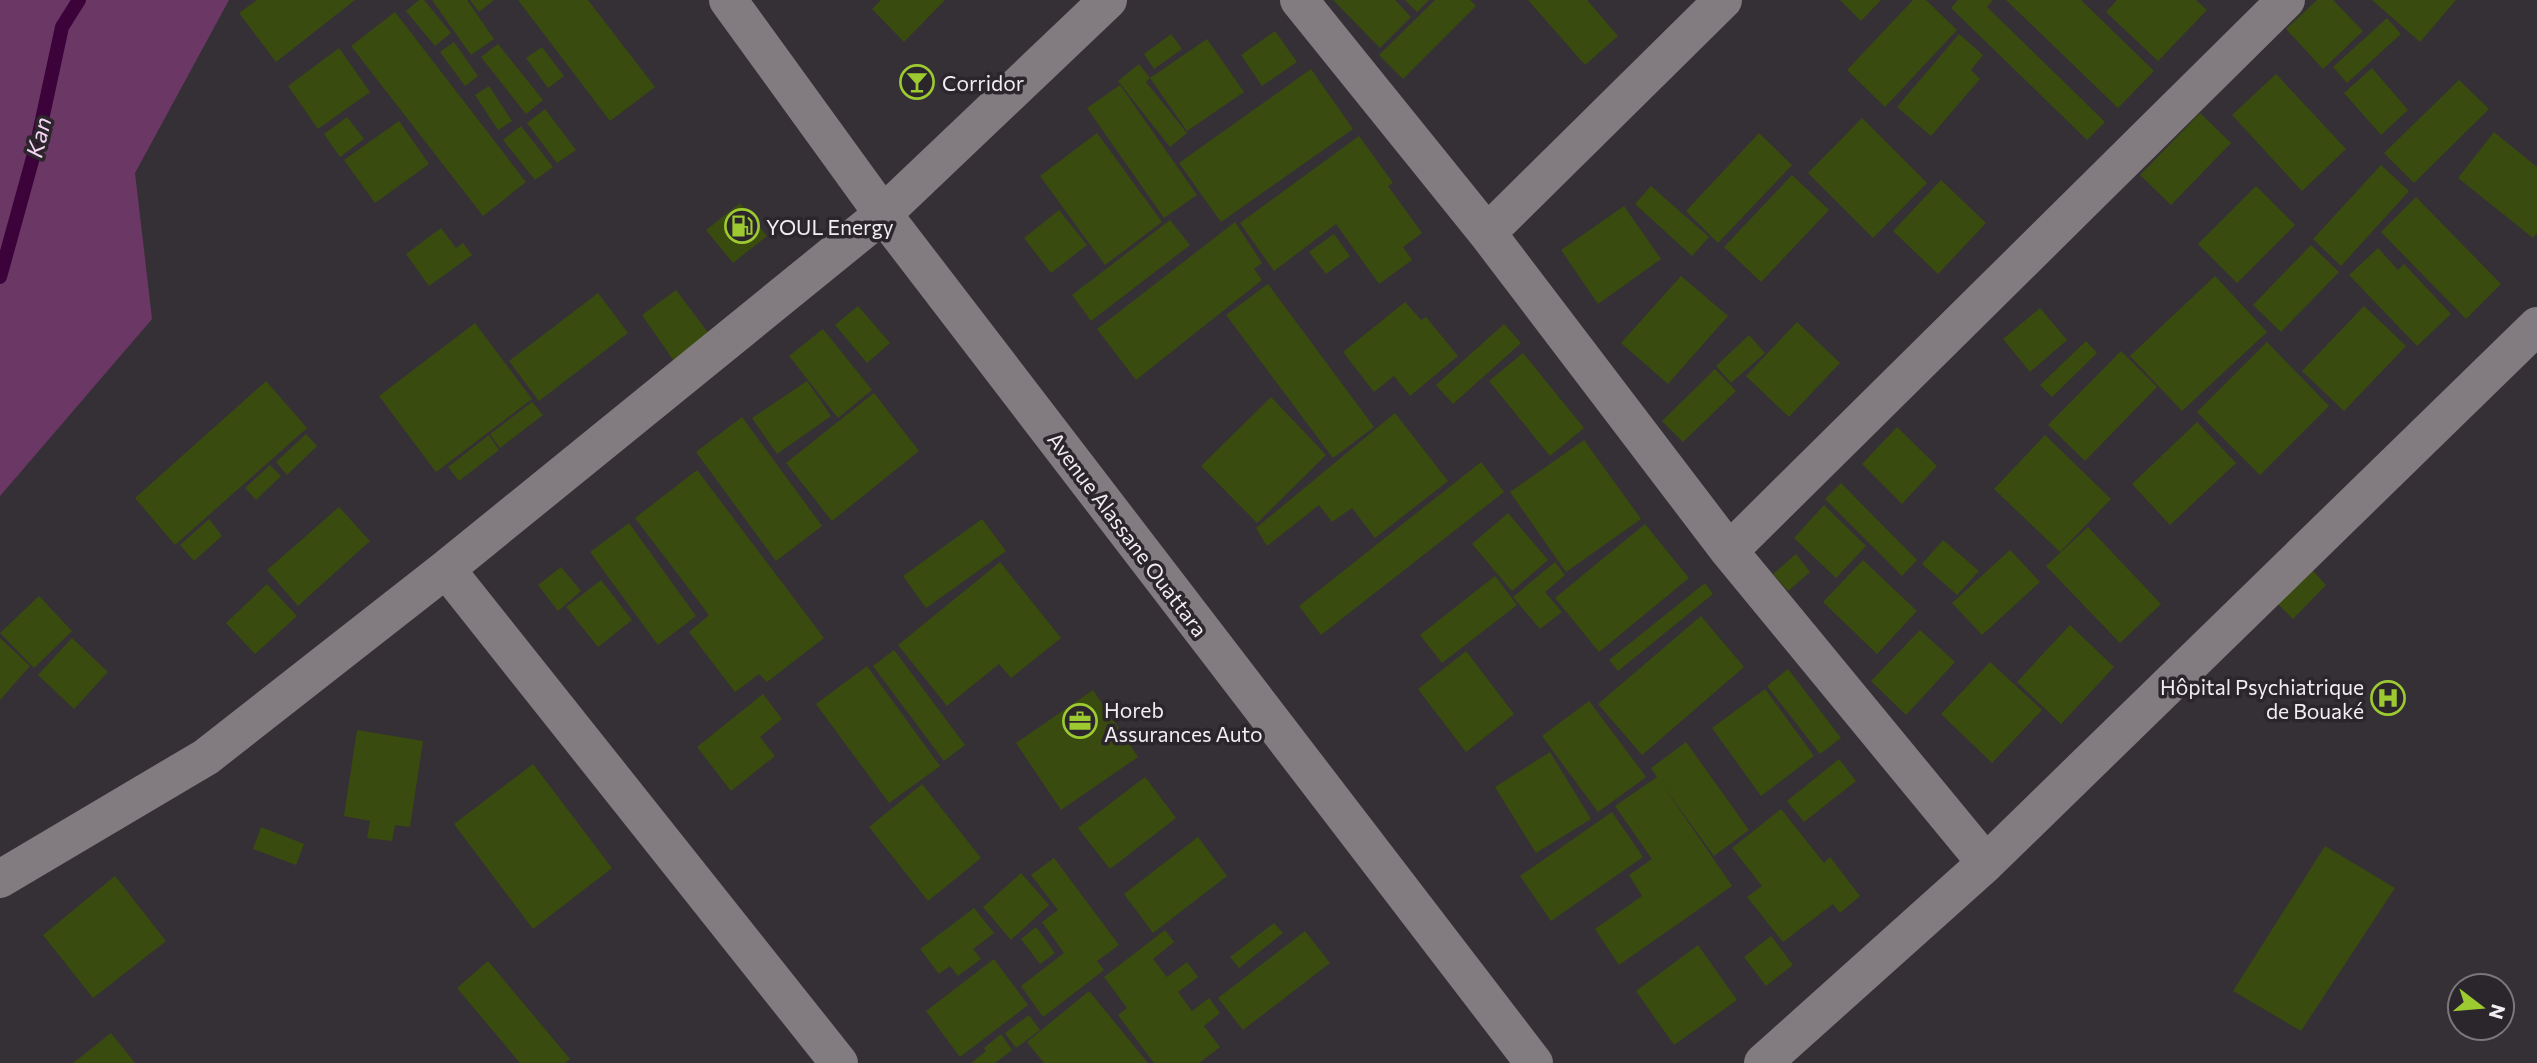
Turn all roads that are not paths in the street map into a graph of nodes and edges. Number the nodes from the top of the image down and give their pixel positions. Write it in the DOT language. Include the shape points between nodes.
graph roads {
  1 [pos="727,0"];
  2 [pos="1108,0"];
  3 [pos="1299,0"];
  4 [pos="1723,0"];
  5 [pos="2286,0"];
  6 [pos="883,214"];
  7 [pos="1487,233"];
  8 [pos="2537,326"];
  9 [pos="1728,551"];
  10 [pos="446,569"];
  11 [pos="1986,863"];
  12 [pos="0,880"];
  13 [pos="839,1063"];
  14 [pos="1534,1063"];
  15 [pos="1763,1063"];
  1 -- 6 [label="street, Avenue Alassane Ouattara"];
  2 -- 6 [label="street"];
  3 -- 7 [label="street"];
  4 -- 7 [label="street"];
  5 -- 9 [label="street"];
  6 -- 10 [label="street"];
  6 -- 14 [label="street, Avenue Alassane Ouattara"];
  7 -- 9 [label="street"];
  8 -- 11 [label="street"];
  9 -- 11 [label="street"];
  10 -- 12 [label="street" via="206,757"];
  10 -- 13 [label="street"];
  11 -- 15 [label="street"];
}
